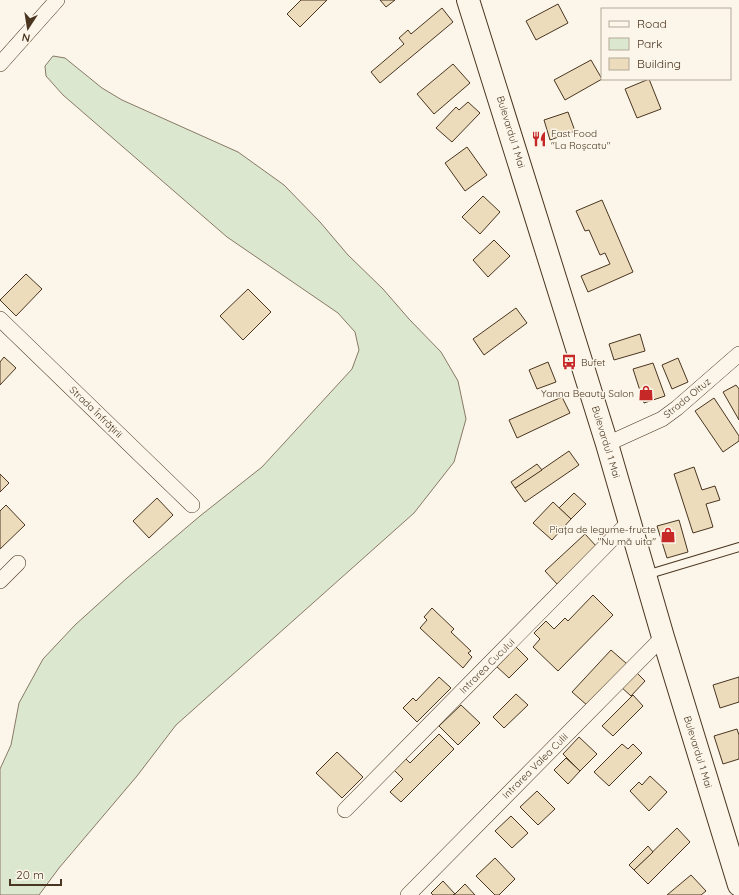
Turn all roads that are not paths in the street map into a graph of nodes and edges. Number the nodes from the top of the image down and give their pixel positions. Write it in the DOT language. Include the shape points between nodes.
graph roads {
  1 [pos="57,0"];
  2 [pos="468,0"];
  3 [pos="0,64"];
  4 [pos="0,318"];
  5 [pos="737,360"];
  6 [pos="607,444"];
  7 [pos="192,505"];
  8 [pos="630,521"];
  9 [pos="739,547"];
  10 [pos="18,563"];
  11 [pos="645,576"];
  12 [pos="0,581"];
  13 [pos="663,637"];
  14 [pos="345,810"];
  15 [pos="739,885"];
  16 [pos="408,895"];
  1 -- 3 [label="street"];
  2 -- 6 [label="main road, Bulevardul 1 Mai"];
  4 -- 7 [label="street, Strada Înfrățirii"];
  5 -- 6 [label="street, Strada Oituz" via="667,416"];
  6 -- 8 [label="main road, Bulevardul 1 Mai"];
  8 -- 11 [label="main road, Bulevardul 1 Mai"];
  8 -- 14 [label="street, Intrarea Cucului"];
  9 -- 11 [label="lane"];
  10 -- 12 [label="street"];
  11 -- 13 [label="main road, Bulevardul 1 Mai"];
  13 -- 15 [label="main road, Bulevardul 1 Mai"];
  13 -- 16 [label="street, Intrarea Valea Culii"];
}
